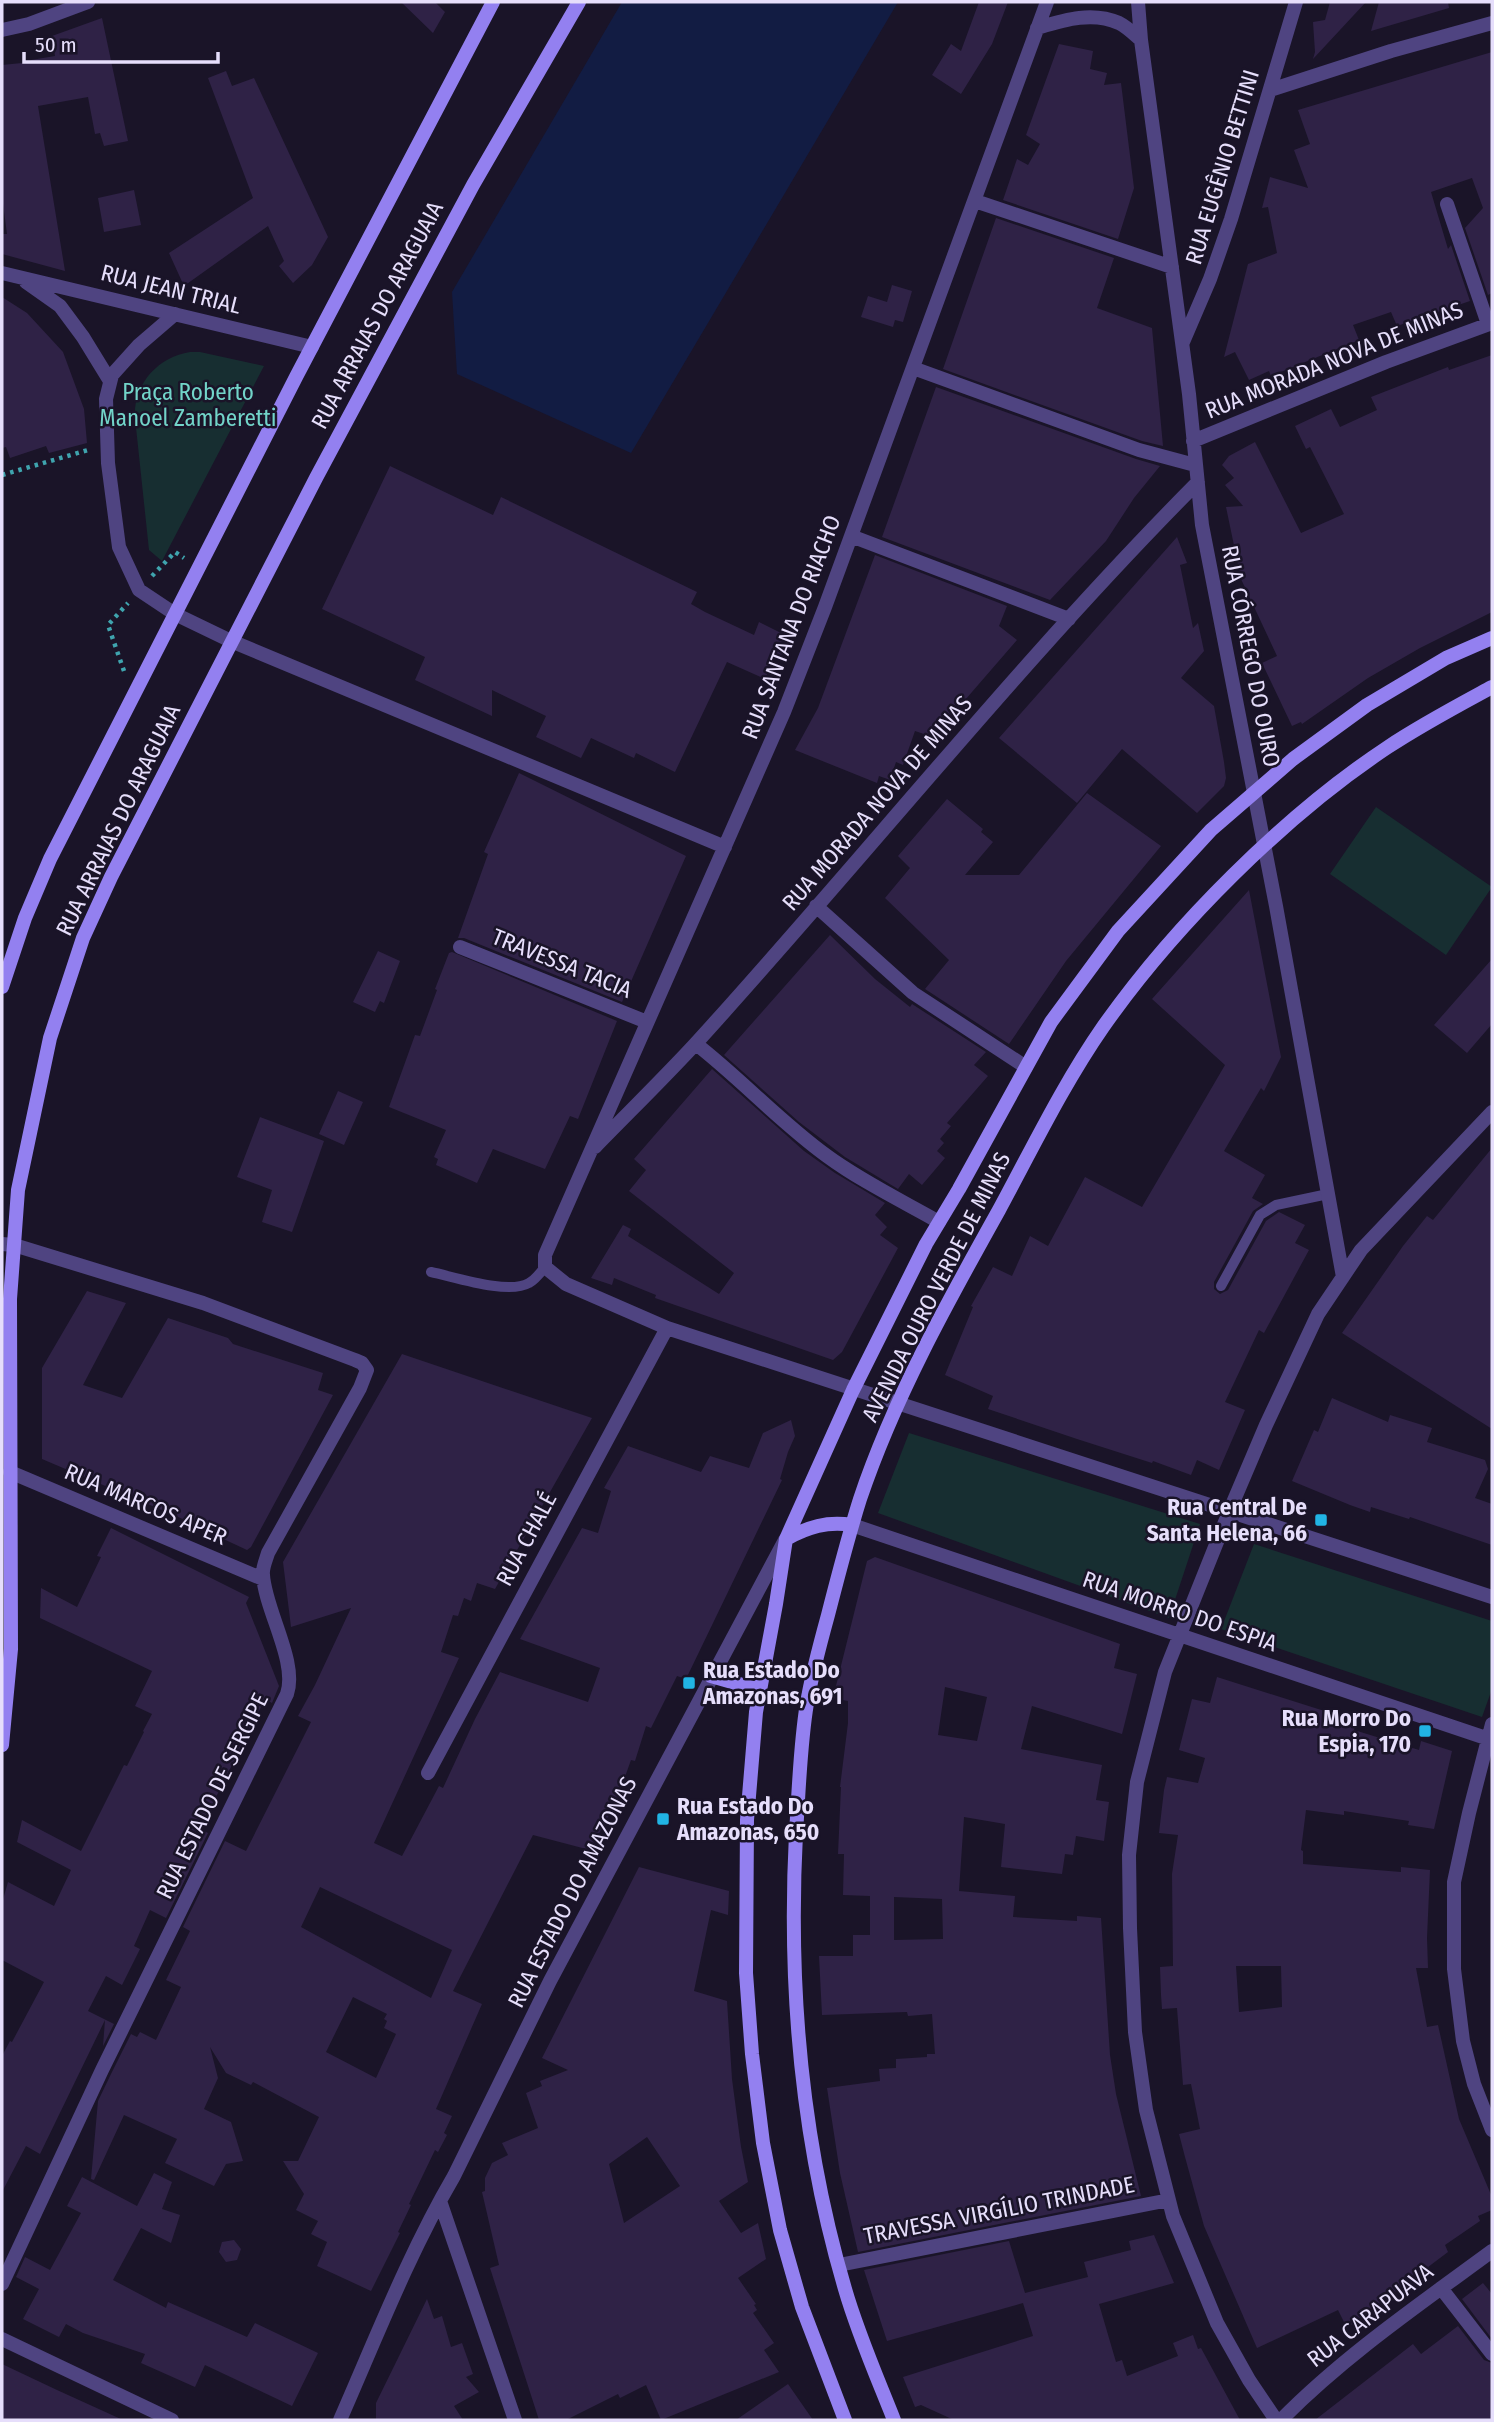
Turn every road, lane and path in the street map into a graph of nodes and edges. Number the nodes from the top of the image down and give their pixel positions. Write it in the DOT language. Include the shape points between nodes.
graph roads {
  1 [pos="88,2"];
  2 [pos="493,2"];
  3 [pos="579,2"];
  4 [pos="1047,2"];
  5 [pos="1138,2"];
  6 [pos="1296,2"];
  7 [pos="1492,23"];
  8 [pos="1037,28"];
  9 [pos="2,30"];
  10 [pos="1141,40"];
  11 [pos="1270,90"];
  12 [pos="975,201"];
  13 [pos="1447,204"];
  14 [pos="1172,267"];
  15 [pos="2,273"];
  16 [pos="19,277"];
  17 [pos="176,314"];
  18 [pos="1490,323"];
  19 [pos="1182,343"];
  20 [pos="312,347"];
  21 [pos="913,368"];
  22 [pos="110,381"];
  23 [pos="1193,440"];
  24 [pos="107,445"];
  25 [pos="1195,465"];
  26 [pos="2,475"];
  27 [pos="1198,482"];
  28 [pos="851,536"];
  29 [pos="176,614"];
  30 [pos="1069,619"];
  31 [pos="1492,638"];
  32 [pos="232,641"];
  33 [pos="1492,687"];
  34 [pos="1255,793"];
  35 [pos="725,847"];
  36 [pos="1265,847"];
  37 [pos="816,906"];
  38 [pos="460,947"];
  39 [pos="2,987"];
  40 [pos="647,1022"];
  41 [pos="695,1044"];
  42 [pos="1027,1067"];
  43 [pos="1492,1112"];
  44 [pos="589,1153"];
  45 [pos="1328,1194"];
  46 [pos="939,1222"];
  47 [pos="8,1245"];
  48 [pos="545,1261"];
  49 [pos="431,1272"];
  50 [pos="1343,1277"];
  51 [pos="1221,1286"];
  52 [pos="667,1328"];
  53 [pos="853,1390"];
  54 [pos="897,1404"];
  55 [pos="6,1469"];
  56 [pos="1229,1512"];
  57 [pos="852,1525"];
  58 [pos="786,1539"];
  59 [pos="263,1579"];
  60 [pos="1492,1597"];
  61 [pos="1180,1634"];
  62 [pos="711,1676"];
  63 [pos="760,1690"];
  64 [pos="1492,1724"];
  65 [pos="1490,1739"];
  66 [pos="2,1745"];
  67 [pos="428,1773"];
  68 [pos="1492,2130"];
  69 [pos="1169,2200"];
  70 [pos="440,2201"];
  71 [pos="1492,2251"];
  72 [pos="839,2265"];
  73 [pos="2,2284"];
  74 [pos="1441,2288"];
  75 [pos="2,2339"];
  76 [pos="1492,2354"];
  77 [pos="172,2420"];
  78 [pos="340,2420"];
  79 [pos="515,2420"];
  80 [pos="845,2420"];
  81 [pos="894,2420"];
  82 [pos="1278,2420"];
  1 -- 9 [label="street"];
  2 -- 20 [label="street, RUA ARRAIAS DO ARAGUAIA"];
  3 -- 32 [label="street, RUA ARRAIAS DO ARAGUAIA" via="473,185"];
  4 -- 8 [label="street, RUA SANTANA DO RIACHO"];
  5 -- 10 [label="street, RUA CÓRREGO DO OURO"];
  6 -- 11 [label="street, RUA EUGÊNIO BETTINI"];
  7 -- 11 [label="street"];
  8 -- 10 [label="street" via="1093,17 1119,23"];
  8 -- 12 [label="street, RUA SANTANA DO RIACHO"];
  10 -- 14 [label="street, RUA CÓRREGO DO OURO"];
  11 -- 19 [label="street, RUA EUGÊNIO BETTINI" via="1231,219"];
  12 -- 14 [label="street"];
  12 -- 21 [label="street, RUA SANTANA DO RIACHO"];
  13 -- 18 [label="street"];
  14 -- 19 [label="street, RUA CÓRREGO DO OURO"];
  15 -- 16 [label="street, RUA JEAN TRIAL"];
  16 -- 17 [label="street, RUA JEAN TRIAL"];
  16 -- 22 [label="street" via="60,306"];
  17 -- 20 [label="street, RUA JEAN TRIAL"];
  17 -- 22 [label="street" via="139,345"];
  18 -- 23 [label="street, RUA MORADA NOVA DE MINAS"];
  19 -- 23 [label="street, RUA CÓRREGO DO OURO"];
  20 -- 29 [label="street, RUA ARRAIAS DO ARAGUAIA"];
  21 -- 25 [label="street" via="1139,450"];
  21 -- 28 [label="street, RUA SANTANA DO RIACHO"];
  22 -- 24 [label="street"];
  23 -- 25 [label="street, RUA CÓRREGO DO OURO"];
  24 -- 26 [label="path"];
  24 -- 29 [label="street" via="119,547 139,590"];
  25 -- 27 [label="street, RUA CÓRREGO DO OURO"];
  27 -- 30 [label="street, RUA MORADA NOVA DE MINAS"];
  27 -- 34 [label="street, RUA CÓRREGO DO OURO" via="1202,525"];
  28 -- 30 [label="street"];
  28 -- 35 [label="street, RUA SANTANA DO RIACHO" via="784,712"];
  29 -- 32 [label="street"];
  29 -- 39 [label="street, RUA ARRAIAS DO ARAGUAIA" via="50,859 24,918"];
  30 -- 37 [label="street, RUA MORADA NOVA DE MINAS"];
  31 -- 34 [label="street, AVENIDA OURO VERDE DE MINAS" via="1446,658 1367,705"];
  32 -- 35 [label="street"];
  32 -- 47 [label="street, RUA ARRAIAS DO ARAGUAIA" via="83,938 50,1038"];
  33 -- 36 [label="street, AVENIDA OURO VERDE DE MINAS" via="1386,748 1314,801"];
  34 -- 36 [label="street, RUA CÓRREGO DO OURO"];
  34 -- 42 [label="street, AVENIDA OURO VERDE DE MINAS" via="1211,830 1118,932 1051,1022"];
  35 -- 40 [label="street, RUA SANTANA DO RIACHO"];
  36 -- 45 [label="street, RUA CÓRREGO DO OURO"];
  36 -- 54 [label="street, AVENIDA OURO VERDE DE MINAS" via="1177,936 1100,1031"];
  37 -- 41 [label="street, RUA MORADA NOVA DE MINAS"];
  37 -- 42 [label="street" via="913,993"];
  38 -- 40 [label="street, TRAVESSA TACIA"];
  40 -- 44 [label="street, RUA SANTANA DO RIACHO"];
  41 -- 44 [label="street, RUA MORADA NOVA DE MINAS"];
  41 -- 46 [label="street" via="829,1158"];
  42 -- 46 [label="street, AVENIDA OURO VERDE DE MINAS"];
  43 -- 50 [label="street" via="1361,1251"];
  44 -- 48 [label="street, RUA SANTANA DO RIACHO"];
  45 -- 50 [label="street, RUA CÓRREGO DO OURO"];
  45 -- 51 [label="lane" via="1276,1205 1260,1215"];
  46 -- 53 [label="street, AVENIDA OURO VERDE DE MINAS"];
  47 -- 55 [label="street, RUA ARRAIAS DO ARAGUAIA"];
  47 -- 59 [label="street" via="203,1303 366,1367 360,1388 268,1553"];
  48 -- 49 [label="lane" via="529,1283 514,1287"];
  48 -- 52 [label="street" via="566,1284"];
  50 -- 56 [label="street" via="1318,1314"];
  52 -- 53 [label="street"];
  52 -- 67 [label="street, RUA CHALÉ"];
  53 -- 54 [label="street"];
  53 -- 58 [label="street, RUA ESTADO DO AMAZONAS"];
  54 -- 56 [label="street"];
  54 -- 57 [label="street, AVENIDA OURO VERDE DE MINAS"];
  55 -- 59 [label="street, RUA MARCOS APER"];
  55 -- 66 [label="street, RUA ARRAIAS DO ARAGUAIA" via="11,1649"];
  56 -- 60 [label="street"];
  56 -- 61 [label="street"];
  57 -- 58 [label="street" via="835,1522"];
  57 -- 61 [label="street, RUA MORRO DO ESPIA"];
  57 -- 72 [label="street, AVENIDA OURO VERDE DE MINAS" via="807,1703 794,1866 793,1973 803,2091"];
  58 -- 62 [label="street, RUA ESTADO DO AMAZONAS"];
  58 -- 63 [label="street"];
  59 -- 73 [label="street, RUA ESTADO DE SERGIPE" via="289,1670 287,1694"];
  61 -- 65 [label="street, RUA MORRO DO ESPIA"];
  61 -- 69 [label="street" via="1165,1672 1137,1782 1129,1855 1135,2032 1146,2110"];
  62 -- 63 [label="street"];
  62 -- 70 [label="street, RUA ESTADO DO AMAZONAS"];
  63 -- 80 [label="street" via="747,1820 745,1904 752,2054 780,2230 802,2306"];
  64 -- 65 [label="street"];
  65 -- 68 [label="street" via="1454,1882 1454,1957 1464,2041"];
  69 -- 72 [label="street, TRAVESSA VIRGÍLIO TRINDADE"];
  69 -- 82 [label="street" via="1217,2323"];
  70 -- 78 [label="street, RUA ESTADO DO AMAZONAS"];
  70 -- 79 [label="street"];
  71 -- 74 [label="street, RUA CARAPUAVA"];
  72 -- 81 [label="street, AVENIDA OURO VERDE DE MINAS" via="862,2343"];
  74 -- 76 [label="street"];
  74 -- 82 [label="street, RUA CARAPUAVA"];
  75 -- 77 [label="street"];
}
